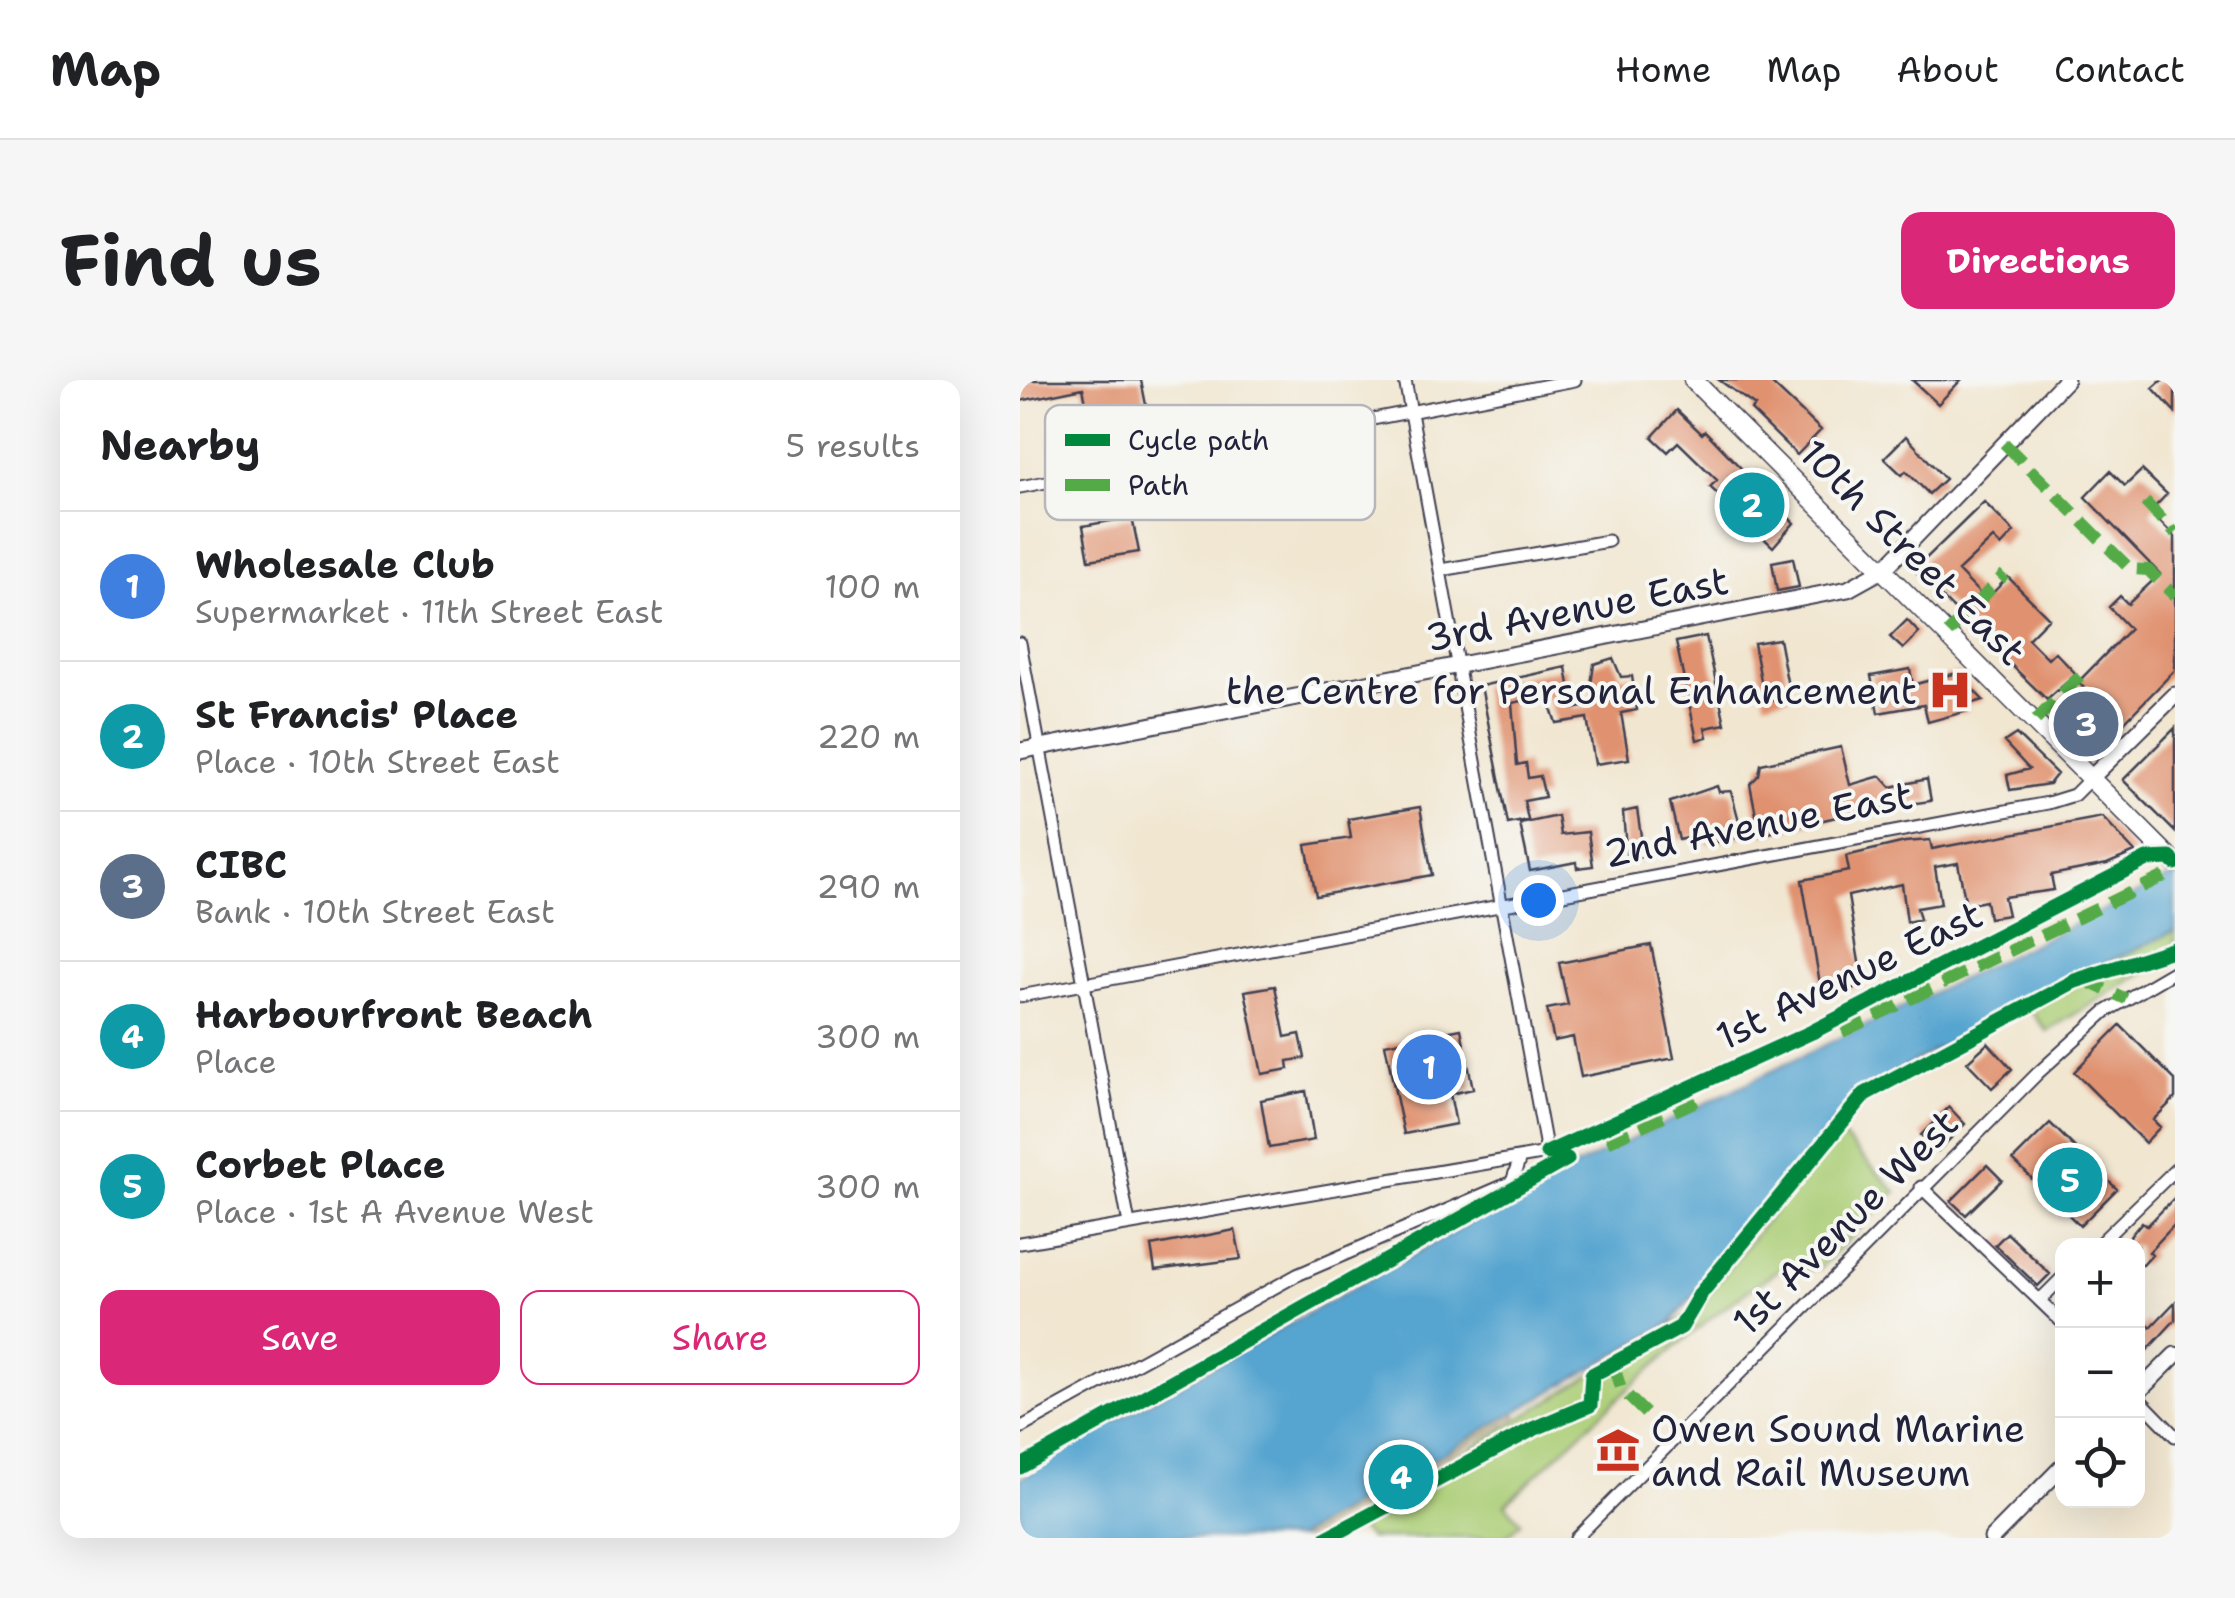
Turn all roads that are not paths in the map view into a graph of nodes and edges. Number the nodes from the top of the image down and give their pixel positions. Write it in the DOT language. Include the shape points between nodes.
graph roads {
  1 [pos="1405,380"];
  2 [pos="1574,380"];
  3 [pos="1692,380"];
  4 [pos="2066,380"];
  5 [pos="1411,412"];
  6 [pos="1375,419"];
  7 [pos="1045,482"];
  8 [pos="1020,487"];
  9 [pos="1608,541"];
  10 [pos="1884,569"];
  11 [pos="1441,570"];
  12 [pos="1020,643"];
  13 [pos="1460,666"];
  14 [pos="2175,696"];
  15 [pos="1040,747"];
  16 [pos="1020,751"];
  17 [pos="2092,777"];
  18 [pos="2173,858"];
  19 [pos="1503,904"];
  20 [pos="2175,970"];
  21 [pos="1084,984"];
  22 [pos="1020,996"];
  23 [pos="1548,1153"];
  24 [pos="1520,1158"];
  25 [pos="2175,1170"];
  26 [pos="1921,1187"];
  27 [pos="1129,1224"];
  28 [pos="2104,1238"];
  29 [pos="1020,1244"];
  30 [pos="2055,1285"];
  31 [pos="2040,1300"];
  32 [pos="2055,1315"];
  33 [pos="2175,1355"];
  34 [pos="2145,1387"];
  35 [pos="2145,1403"];
  36 [pos="1020,1428"];
  37 [pos="2175,1436"];
  38 [pos="2055,1475"];
  39 [pos="1576,1538"];
  40 [pos="1992,1538"];
  1 -- 5 [label="street"];
  2 -- 5 [label="street"];
  3 -- 10 [label="main road, 10th Street East"];
  4 -- 10 [label="main road, 3rd Avenue East"];
  5 -- 6 [label="street"];
  5 -- 11 [label="street"];
  7 -- 8 [label="street"];
  9 -- 11 [label="street"];
  10 -- 13 [label="main road, 3rd Avenue East" via="1848,589"];
  10 -- 17 [label="main road, 10th Street East"];
  11 -- 13 [label="street"];
  12 -- 15 [label="street"];
  13 -- 15 [label="main road, 3rd Avenue East"];
  13 -- 19 [label="street"];
  14 -- 17 [label="main road, 2nd Avenue East"];
  15 -- 16 [label="main road, 3rd Avenue East"];
  15 -- 21 [label="street"];
  17 -- 18 [label="main road, 10th Street East"];
  17 -- 19 [label="street, 2nd Avenue East" via="2074,795 2048,803"];
  18 -- 23 [label="street, 1st Avenue East" via="2147,859 1826,1025"];
  19 -- 21 [label="street, 2nd Avenue East"];
  19 -- 23 [label="street"];
  20 -- 26 [label="street, 1st Avenue West" via="2105,1012"];
  21 -- 22 [label="street, 2nd Avenue East"];
  21 -- 27 [label="street"];
  23 -- 24 [label="street, 1st Avenue East"];
  24 -- 27 [label="street, 1st Avenue East"];
  24 -- 36 [label="street" via="1512,1182 1297,1275"];
  25 -- 28 [label="street"];
  26 -- 31 [label="street"];
  26 -- 39 [label="street, 1st Avenue West"];
  27 -- 29 [label="street, 1st Avenue East"];
  30 -- 31 [label="street"];
  31 -- 32 [label="street"];
  33 -- 34 [label="main road"];
  35 -- 37 [label="street"];
  38 -- 40 [label="main road"];
}
